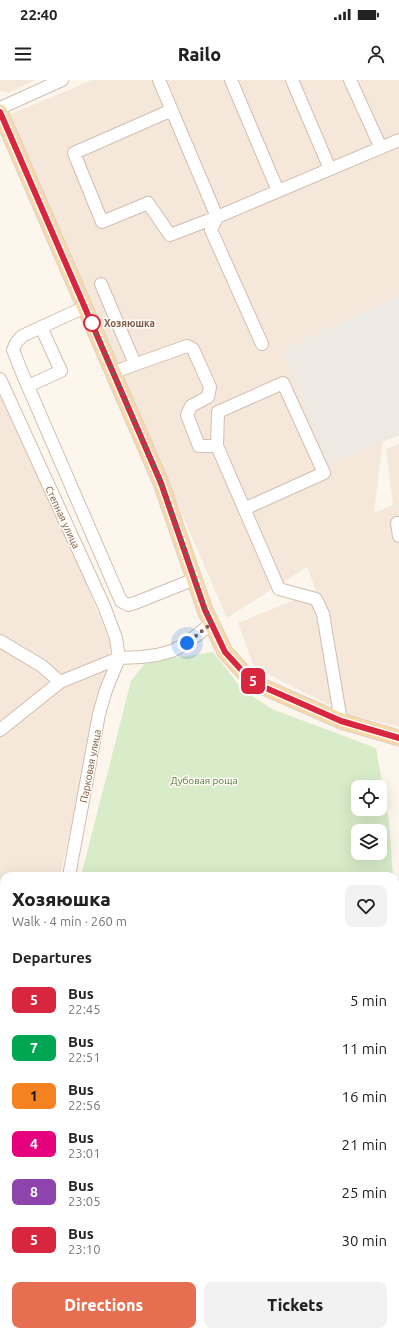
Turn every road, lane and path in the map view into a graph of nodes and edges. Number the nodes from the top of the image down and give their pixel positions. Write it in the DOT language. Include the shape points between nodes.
graph roads {
  1 [pos="62,80"];
  2 [pos="159,80"];
  3 [pos="231,80"];
  4 [pos="292,80"];
  5 [pos="350,80"];
  6 [pos="0,108"];
  7 [pos="172,110"];
  8 [pos="0,112"];
  9 [pos="399,140"];
  10 [pos="381,148"];
  11 [pos="330,169"];
  12 [pos="278,191"];
  13 [pos="217,217"];
  14 [pos="101,284"];
  15 [pos="85,307"];
  16 [pos="41,327"];
  17 [pos="262,344"];
  18 [pos="135,364"];
  19 [pos="114,372"];
  20 [pos="0,379"];
  21 [pos="28,386"];
  22 [pos="216,446"];
  23 [pos="244,509"];
  24 [pos="397,522"];
  25 [pos="399,536"];
  26 [pos="195,579"];
  27 [pos="211,624"];
  28 [pos="0,641"];
  29 [pos="119,658"];
  30 [pos="60,682"];
  31 [pos="341,721"];
  32 [pos="0,730"];
  33 [pos="399,738"];
  34 [pos="70,872"];
  1 -- 6 [label="street"];
  2 -- 7 [label="street"];
  3 -- 12 [label="street"];
  4 -- 11 [label="street"];
  5 -- 10 [label="street"];
  7 -- 13 [label="street"];
  7 -- 13 [label="street" via="74,154 102,222 148,203 170,235"];
  8 -- 15 [label="main road"];
  9 -- 10 [label="street"];
  10 -- 11 [label="street"];
  11 -- 12 [label="street"];
  12 -- 13 [label="street"];
  13 -- 17 [label="street" via="211,230"];
  14 -- 18 [label="street"];
  15 -- 16 [label="street"];
  15 -- 19 [label="main road"];
  16 -- 21 [label="street" via="22,336 13,350"];
  16 -- 21 [label="street" via="61,371"];
  18 -- 19 [label="street"];
  18 -- 22 [label="street" via="187,346 193,349 210,387 208,397 191,406 187,415 199,446"];
  19 -- 26 [label="main road" via="161,483"];
  20 -- 29 [label="street, Степная улица" via="104,606 116,638"];
  21 -- 26 [label="street" via="120,601 128,605 135,604"];
  22 -- 23 [label="street"];
  22 -- 23 [label="street" via="218,412 284,383 324,473"];
  23 -- 31 [label="street" via="279,589 316,599 323,614"];
  24 -- 25 [label="street"];
  26 -- 27 [label="main road"];
  27 -- 29 [label="street" via="172,651 141,658"];
  27 -- 31 [label="main road" via="225,652 259,685"];
  28 -- 30 [label="street" via="42,666"];
  29 -- 30 [label="street"];
  29 -- 34 [label="street, Парковая улица" via="106,690 100,714"];
  30 -- 32 [label="street"];
  31 -- 33 [label="main road"];
}
